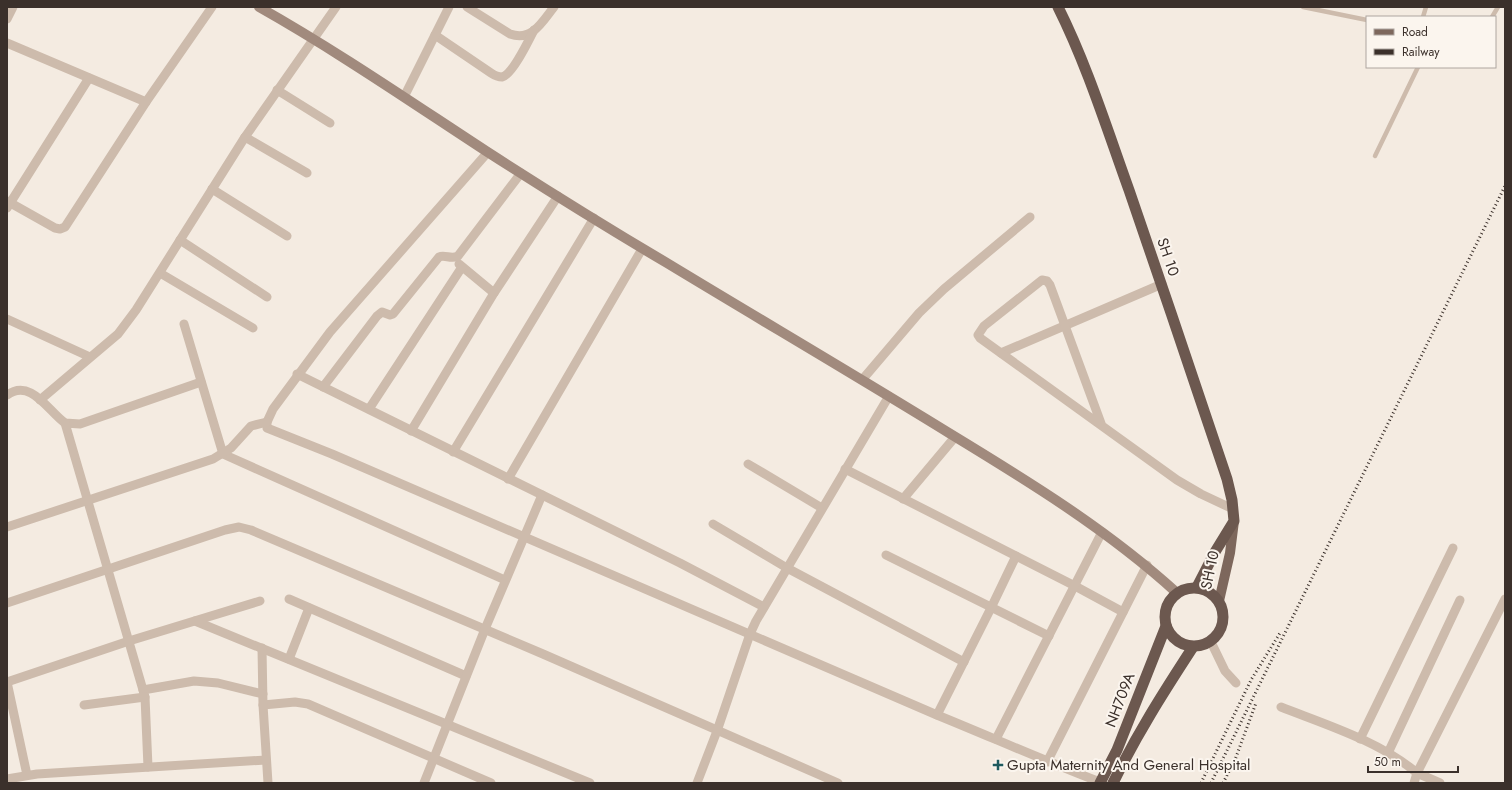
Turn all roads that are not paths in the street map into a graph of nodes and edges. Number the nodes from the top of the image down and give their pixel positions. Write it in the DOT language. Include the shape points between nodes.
graph roads {
  1 [pos="212,7"];
  2 [pos="259,7"];
  3 [pos="336,7"];
  4 [pos="449,7"];
  5 [pos="467,7"];
  6 [pos="554,7"];
  7 [pos="1059,7"];
  8 [pos="1303,7"];
  9 [pos="1498,7"];
  10 [pos="1493,16"];
  11 [pos="1366,20"];
  12 [pos="534,30"];
  13 [pos="435,35"];
  14 [pos="313,38"];
  15 [pos="7,43"];
  16 [pos="1418,68"];
  17 [pos="89,78"];
  18 [pos="278,90"];
  19 [pos="404,97"];
  20 [pos="146,102"];
  21 [pos="330,124"];
  22 [pos="245,137"];
  23 [pos="488,152"];
  24 [pos="1375,156"];
  25 [pos="307,173"];
  26 [pos="521,173"];
  27 [pos="212,189"];
  28 [pos="558,196"];
  29 [pos="8,204"];
  30 [pos="1030,217"];
  31 [pos="594,218"];
  32 [pos="287,236"];
  33 [pos="180,240"];
  34 [pos="642,249"];
  35 [pos="452,258"];
  36 [pos="462,267"];
  37 [pos="160,273"];
  38 [pos="1162,284"];
  39 [pos="494,293"];
  40 [pos="267,297"];
  41 [pos="7,319"];
  42 [pos="184,324"];
  43 [pos="1065,325"];
  44 [pos="253,328"];
  45 [pos="1001,353"];
  46 [pos="90,357"];
  47 [pos="297,374"];
  48 [pos="862,380"];
  49 [pos="202,382"];
  50 [pos="323,387"];
  51 [pos="7,395"];
  52 [pos="889,396"];
  53 [pos="40,400"];
  54 [pos="369,409"];
  55 [pos="266,422"];
  56 [pos="65,423"];
  57 [pos="1102,426"];
  58 [pos="411,430"];
  59 [pos="955,437"];
  60 [pos="453,452"];
  61 [pos="223,454"];
  62 [pos="748,464"];
  63 [pos="846,469"];
  64 [pos="508,479"];
  65 [pos="542,496"];
  66 [pos="903,499"];
  67 [pos="89,500"];
  68 [pos="822,508"];
  69 [pos="1233,509"];
  70 [pos="1234,521"];
  71 [pos="713,524"];
  72 [pos="7,527"];
  73 [pos="1102,532"];
  74 [pos="524,536"];
  75 [pos="1453,548"];
  76 [pos="886,555"];
  77 [pos="1016,556"];
  78 [pos="1147,565"];
  79 [pos="787,568"];
  80 [pos="108,569"];
  81 [pos="505,580"];
  82 [pos="1075,586"];
  83 [pos="1197,587"];
  84 [pos="1177,592"];
  85 [pos="289,599"];
  86 [pos="1505,599"];
  87 [pos="1460,600"];
  88 [pos="260,601"];
  89 [pos="1219,601"];
  90 [pos="7,603"];
  91 [pos="764,607"];
  92 [pos="308,608"];
  93 [pos="991,608"];
  94 [pos="1124,612"];
  95 [pos="196,621"];
  96 [pos="1166,626"];
  97 [pos="485,629"];
  98 [pos="750,634"];
  99 [pos="1048,636"];
  100 [pos="129,641"];
  101 [pos="1212,642"];
  102 [pos="1193,647"];
  103 [pos="262,648"];
  104 [pos="288,659"];
  105 [pos="964,662"];
  106 [pos="466,676"];
  107 [pos="7,682"];
  108 [pos="1236,683"];
  109 [pos="144,694"];
  110 [pos="262,694"];
  111 [pos="84,704"];
  112 [pos="263,705"];
  113 [pos="1281,707"];
  114 [pos="936,715"];
  115 [pos="11,721"];
  116 [pos="447,725"];
  117 [pos="717,731"];
  118 [pos="996,739"];
  119 [pos="1360,739"];
  120 [pos="1388,753"];
  121 [pos="434,759"];
  122 [pos="266,760"];
  123 [pos="1047,762"];
  124 [pos="148,767"];
  125 [pos="1417,772"];
  126 [pos="28,775"];
  127 [pos="7,779"];
  128 [pos="268,783"];
  129 [pos="424,783"];
  130 [pos="491,783"];
  131 [pos="590,783"];
  132 [pos="697,783"];
  133 [pos="838,783"];
  134 [pos="1100,783"];
  135 [pos="1113,783"];
  136 [pos="1414,783"];
  137 [pos="1440,783"];
  1 -- 20 [label="street"];
  2 -- 14 [label="main road"];
  3 -- 14 [label="street"];
  4 -- 13 [label="street"];
  5 -- 12 [label="street" via="510,34 525,36"];
  6 -- 12 [label="street"];
  7 -- 38 [label="highway, SH 10" via="1106,126"];
  8 -- 11 [label="lane"];
  9 -- 10 [label="lane"];
  12 -- 13 [label="street" via="512,68 503,77 490,73"];
  13 -- 19 [label="street"];
  14 -- 18 [label="street"];
  14 -- 19 [label="main road"];
  15 -- 17 [label="street"];
  16 -- 24 [label="lane"];
  17 -- 20 [label="street"];
  17 -- 29 [label="street"];
  18 -- 21 [label="street"];
  18 -- 22 [label="street"];
  19 -- 23 [label="main road"];
  20 -- 29 [label="street" via="65,227 55,228"];
  22 -- 25 [label="street"];
  22 -- 27 [label="street"];
  23 -- 26 [label="main road"];
  23 -- 47 [label="street" via="330,332"];
  26 -- 28 [label="main road"];
  26 -- 35 [label="street" via="458,256"];
  27 -- 32 [label="street"];
  27 -- 33 [label="street"];
  28 -- 31 [label="main road"];
  28 -- 39 [label="street"];
  30 -- 48 [label="street" via="919,313"];
  31 -- 34 [label="main road"];
  31 -- 60 [label="street"];
  33 -- 37 [label="street"];
  33 -- 40 [label="street"];
  34 -- 48 [label="main road"];
  34 -- 64 [label="street"];
  35 -- 36 [label="street"];
  35 -- 50 [label="street" via="438,257 393,314 382,312 377,316"];
  36 -- 39 [label="street"];
  36 -- 54 [label="street"];
  37 -- 44 [label="street"];
  37 -- 46 [label="street" via="118,334"];
  38 -- 43 [label="street"];
  38 -- 69 [label="highway, SH 10" via="1227,479"];
  39 -- 58 [label="street"];
  41 -- 46 [label="street"];
  42 -- 49 [label="street"];
  43 -- 45 [label="street"];
  43 -- 45 [label="street" via="1050,285 1042,280 980,331 980,338"];
  43 -- 57 [label="street"];
  45 -- 57 [label="street"];
  46 -- 53 [label="street"];
  47 -- 50 [label="street"];
  47 -- 55 [label="street"];
  48 -- 52 [label="main road"];
  49 -- 56 [label="street" via="80,424"];
  49 -- 61 [label="street"];
  50 -- 54 [label="street"];
  51 -- 53 [label="street" via="22,390"];
  52 -- 59 [label="main road"];
  52 -- 63 [label="street"];
  53 -- 56 [label="street"];
  54 -- 58 [label="street"];
  55 -- 61 [label="street" via="251,426"];
  55 -- 74 [label="street" via="272,431"];
  56 -- 67 [label="street"];
  57 -- 69 [label="street" via="1177,480"];
  58 -- 60 [label="street"];
  59 -- 66 [label="street"];
  59 -- 73 [label="main road"];
  60 -- 64 [label="street"];
  61 -- 67 [label="street"];
  61 -- 81 [label="street"];
  62 -- 68 [label="street"];
  63 -- 66 [label="street"];
  63 -- 68 [label="street"];
  64 -- 65 [label="street"];
  65 -- 74 [label="street"];
  65 -- 91 [label="street"];
  66 -- 77 [label="street"];
  67 -- 72 [label="street"];
  67 -- 80 [label="street"];
  68 -- 79 [label="street"];
  69 -- 70 [label="highway, SH 10"];
  70 -- 83 [label="highway, SH 10"];
  70 -- 89 [label="main road, SH 10" via="1229,559"];
  71 -- 79 [label="street"];
  73 -- 78 [label="main road"];
  73 -- 82 [label="street"];
  74 -- 81 [label="street"];
  74 -- 98 [label="street"];
  75 -- 119 [label="street"];
  76 -- 93 [label="street"];
  77 -- 82 [label="street"];
  77 -- 93 [label="street"];
  78 -- 84 [label="main road"];
  78 -- 94 [label="street"];
  79 -- 91 [label="street"];
  79 -- 105 [label="street"];
  80 -- 90 [label="street"];
  80 -- 97 [label="street" via="239,527"];
  80 -- 100 [label="street"];
  81 -- 97 [label="street"];
  82 -- 94 [label="street"];
  82 -- 99 [label="street"];
  83 -- 84 [label="highway"];
  83 -- 89 [label="highway" via="1208,591"];
  84 -- 96 [label="highway" via="1168,603 1164,615"];
  85 -- 92 [label="street"];
  86 -- 125 [label="street"];
  87 -- 120 [label="street"];
  88 -- 95 [label="street"];
  89 -- 101 [label="highway" via="1224,618 1220,632"];
  91 -- 98 [label="street"];
  92 -- 104 [label="street"];
  92 -- 106 [label="street"];
  93 -- 99 [label="street"];
  93 -- 105 [label="street"];
  94 -- 123 [label="street"];
  95 -- 100 [label="street"];
  95 -- 103 [label="street"];
  96 -- 102 [label="highway" via="1172,637 1180,644"];
  96 -- 134 [label="highway, NH709A" via="1122,737"];
  97 -- 106 [label="street"];
  97 -- 117 [label="street"];
  98 -- 114 [label="street"];
  98 -- 117 [label="street"];
  99 -- 118 [label="street"];
  100 -- 107 [label="street"];
  100 -- 109 [label="street"];
  101 -- 102 [label="highway"];
  101 -- 108 [label="street" via="1225,671"];
  102 -- 135 [label="highway, NH709A" via="1148,716"];
  103 -- 104 [label="street"];
  103 -- 110 [label="street"];
  104 -- 116 [label="street"];
  105 -- 114 [label="street"];
  106 -- 116 [label="street"];
  107 -- 115 [label="street"];
  109 -- 110 [label="street" via="194,680"];
  109 -- 111 [label="street"];
  109 -- 124 [label="street"];
  110 -- 112 [label="street"];
  112 -- 121 [label="street" via="295,702 308,704"];
  112 -- 122 [label="street"];
  113 -- 119 [label="street"];
  114 -- 118 [label="street"];
  115 -- 126 [label="street"];
  116 -- 121 [label="street"];
  116 -- 131 [label="street"];
  117 -- 132 [label="street"];
  117 -- 133 [label="street"];
  118 -- 123 [label="street"];
  119 -- 120 [label="street"];
  120 -- 125 [label="street" via="1404,761"];
  121 -- 129 [label="street"];
  121 -- 130 [label="street"];
  122 -- 124 [label="street"];
  122 -- 128 [label="street"];
  123 -- 134 [label="street"];
  124 -- 126 [label="street"];
  125 -- 136 [label="street"];
  125 -- 137 [label="street"];
  126 -- 127 [label="street"];
}
